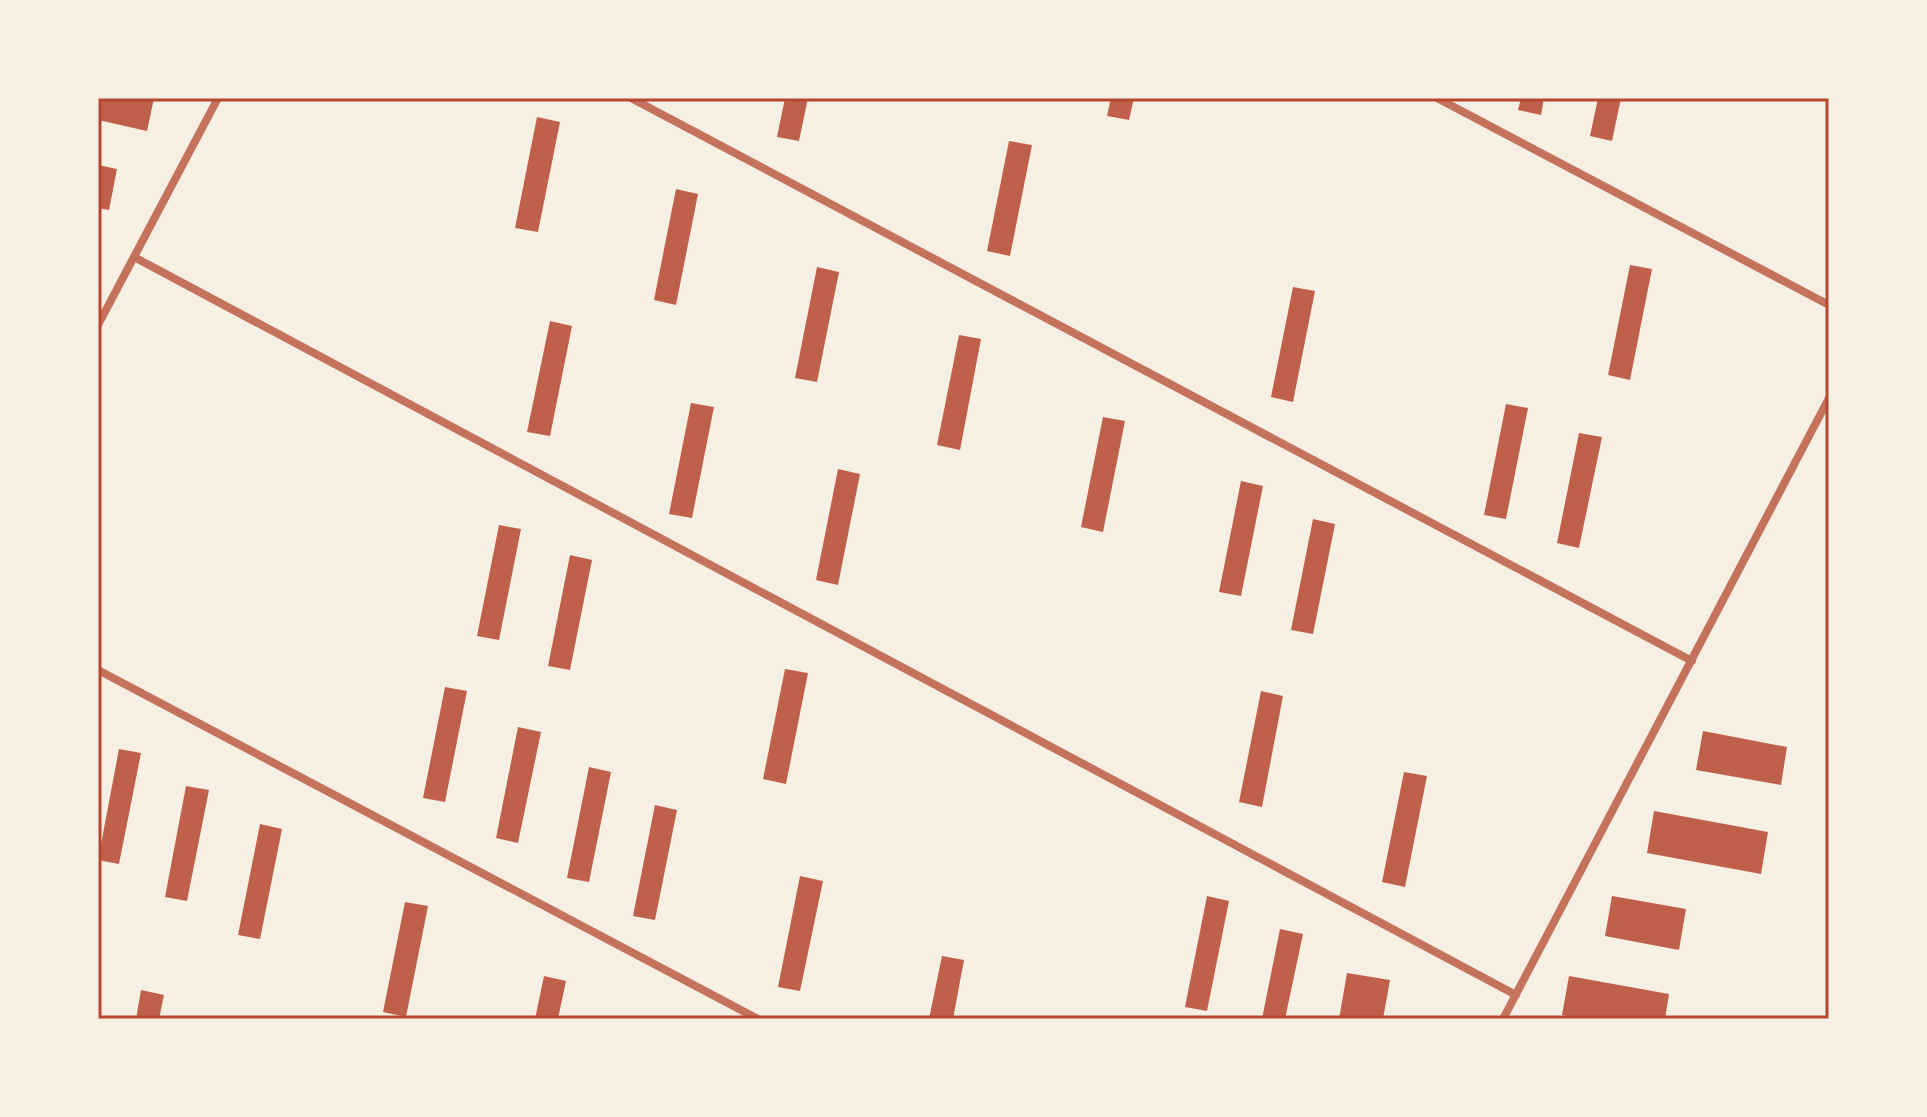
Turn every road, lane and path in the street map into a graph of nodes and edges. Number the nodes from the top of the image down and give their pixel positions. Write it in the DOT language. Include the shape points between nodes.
graph roads {
  1 [pos="218,98"];
  2 [pos="631,98"];
  3 [pos="1437,98"];
  4 [pos="134,257"];
  5 [pos="1829,305"];
  6 [pos="98,325"];
  7 [pos="1829,398"];
  8 [pos="1692,661"];
  9 [pos="98,670"];
  10 [pos="1516,995"];
  11 [pos="758,1019"];
  12 [pos="1503,1019"];
  1 -- 4 [label="street"];
  2 -- 8 [label="street"];
  3 -- 5 [label="street"];
  4 -- 6 [label="street"];
  4 -- 10 [label="street"];
  7 -- 8 [label="street"];
  8 -- 10 [label="street"];
  9 -- 11 [label="street"];
  10 -- 12 [label="street"];
}
